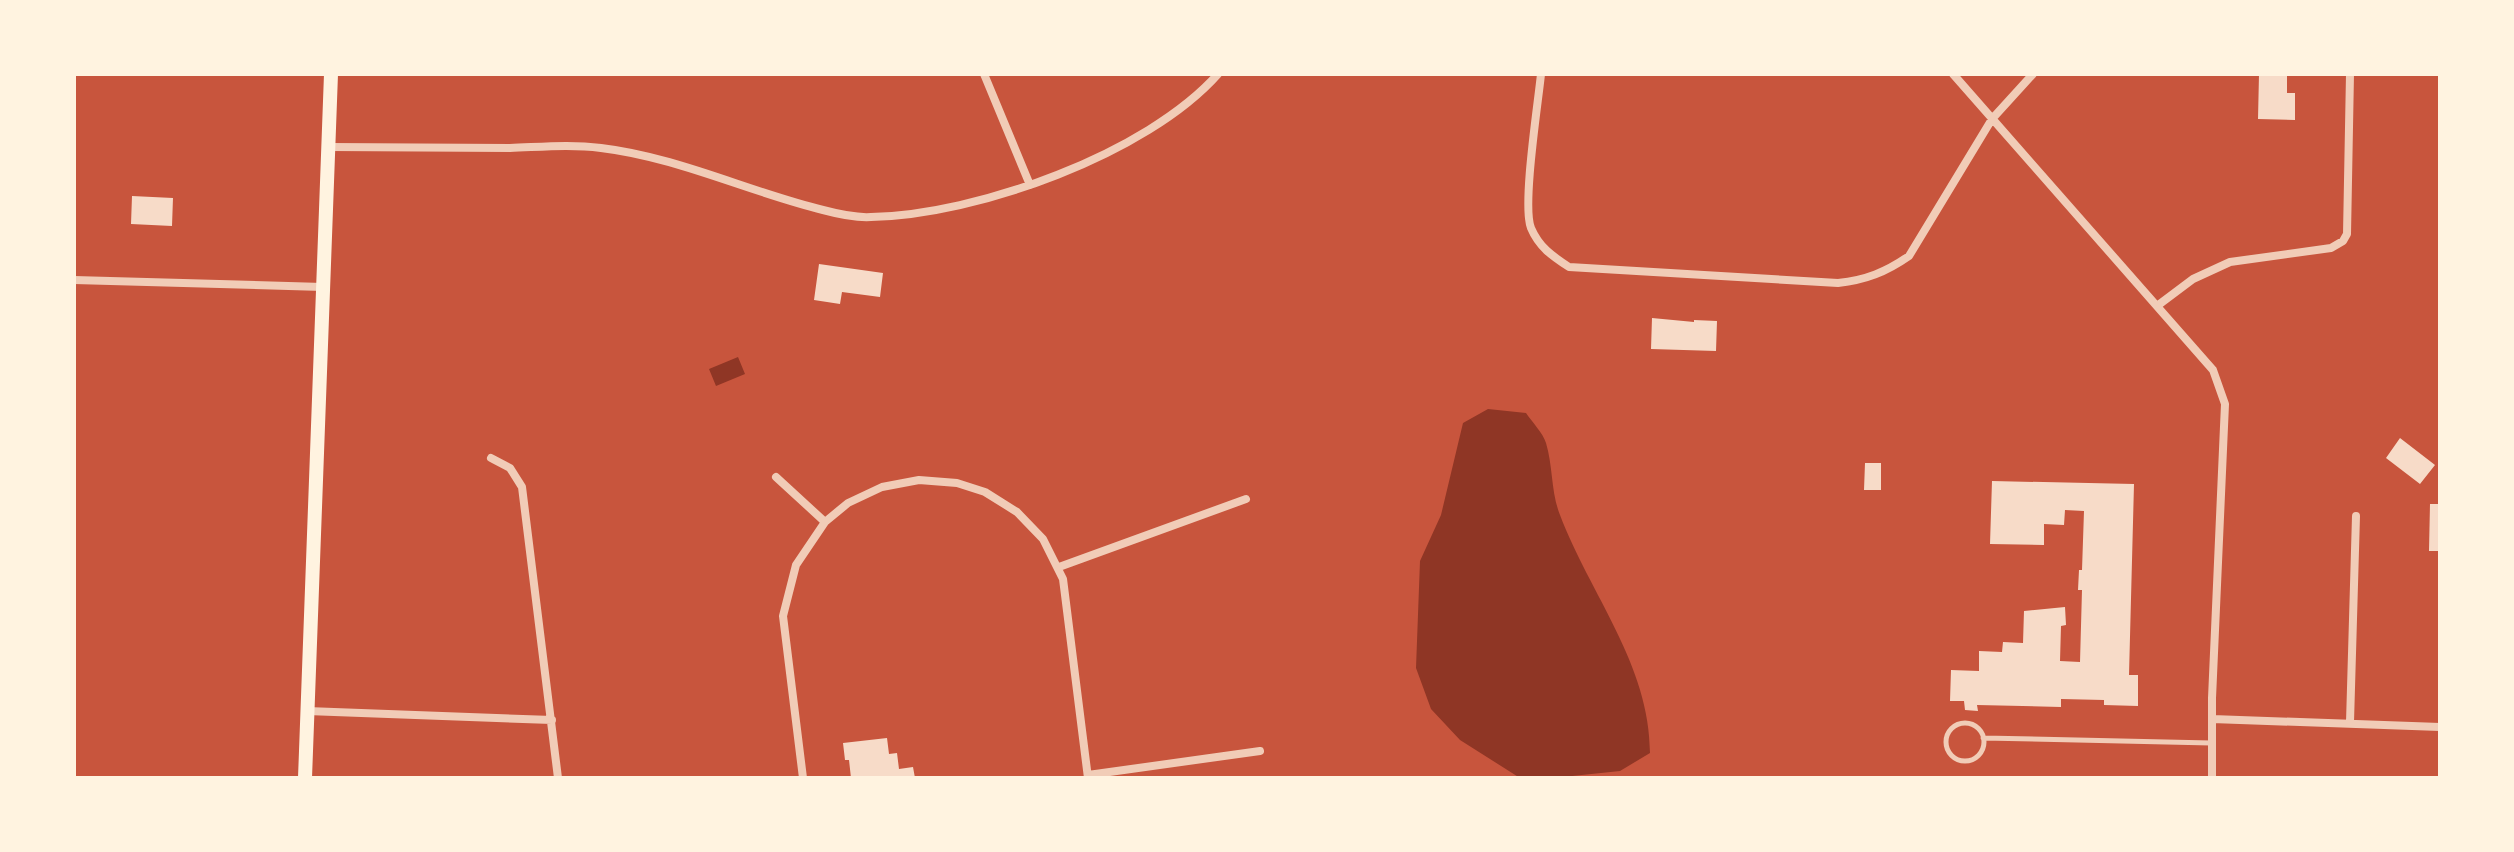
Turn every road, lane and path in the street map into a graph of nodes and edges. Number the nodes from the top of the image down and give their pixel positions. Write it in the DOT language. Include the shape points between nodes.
graph roads {
  1 [pos="331,74"];
  2 [pos="984,74"];
  3 [pos="1218,74"];
  4 [pos="1541,74"];
  5 [pos="1953,74"];
  6 [pos="2033,74"];
  7 [pos="2350,74"];
  8 [pos="1992,119"];
  9 [pos="328,147"];
  10 [pos="1030,185"];
  11 [pos="74,280"];
  12 [pos="323,287"];
  13 [pos="2157,306"];
  14 [pos="491,458"];
  15 [pos="776,477"];
  16 [pos="1246,499"];
  17 [pos="2356,516"];
  18 [pos="825,522"];
  19 [pos="1059,567"];
  20 [pos="307,711"];
  21 [pos="2212,719"];
  22 [pos="552,720"];
  23 [pos="2350,722"];
  24 [pos="2440,727"];
  25 [pos="1983,738"];
  26 [pos="2212,743"];
  27 [pos="1260,751"];
  28 [pos="1088,776"];
  29 [pos="305,778"];
  30 [pos="558,778"];
  31 [pos="803,778"];
  32 [pos="2212,778"];
  1 -- 9 [label="main road"];
  2 -- 10 [label="street"];
  3 -- 10 [label="street" via="1164,120 1099,156"];
  4 -- 8 [label="street" via="1530,226 1545,252 1569,267 1838,283 1866,280 1909,256"];
  5 -- 8 [label="street"];
  6 -- 8 [label="street"];
  7 -- 13 [label="street" via="2343,241 2331,248 2230,262 2193,279"];
  8 -- 13 [label="street"];
  9 -- 10 [label="street" via="603,148 868,218 935,212"];
  9 -- 12 [label="main road"];
  11 -- 12 [label="street"];
  12 -- 20 [label="main road"];
  13 -- 21 [label="street" via="2213,370 2225,404"];
  14 -- 22 [label="street" via="510,468 522,487"];
  15 -- 18 [label="street"];
  16 -- 19 [label="street"];
  17 -- 23 [label="street"];
  18 -- 19 [label="street" via="848,503 882,487 919,480 957,483 985,492 1017,512 1043,539"];
  18 -- 31 [label="street" via="796,565 783,616"];
  19 -- 28 [label="street"];
  20 -- 22 [label="street"];
  20 -- 29 [label="main road"];
  21 -- 23 [label="street"];
  21 -- 26 [label="street"];
  22 -- 30 [label="street"];
  23 -- 24 [label="street"];
  25 -- 25 [label="lane" via="1977,727 1965,723 1953,727 1946,744 1951,755 1968,761 1983,750"];
  25 -- 26 [label="lane"];
  26 -- 32 [label="street"];
  27 -- 28 [label="street"];
}
